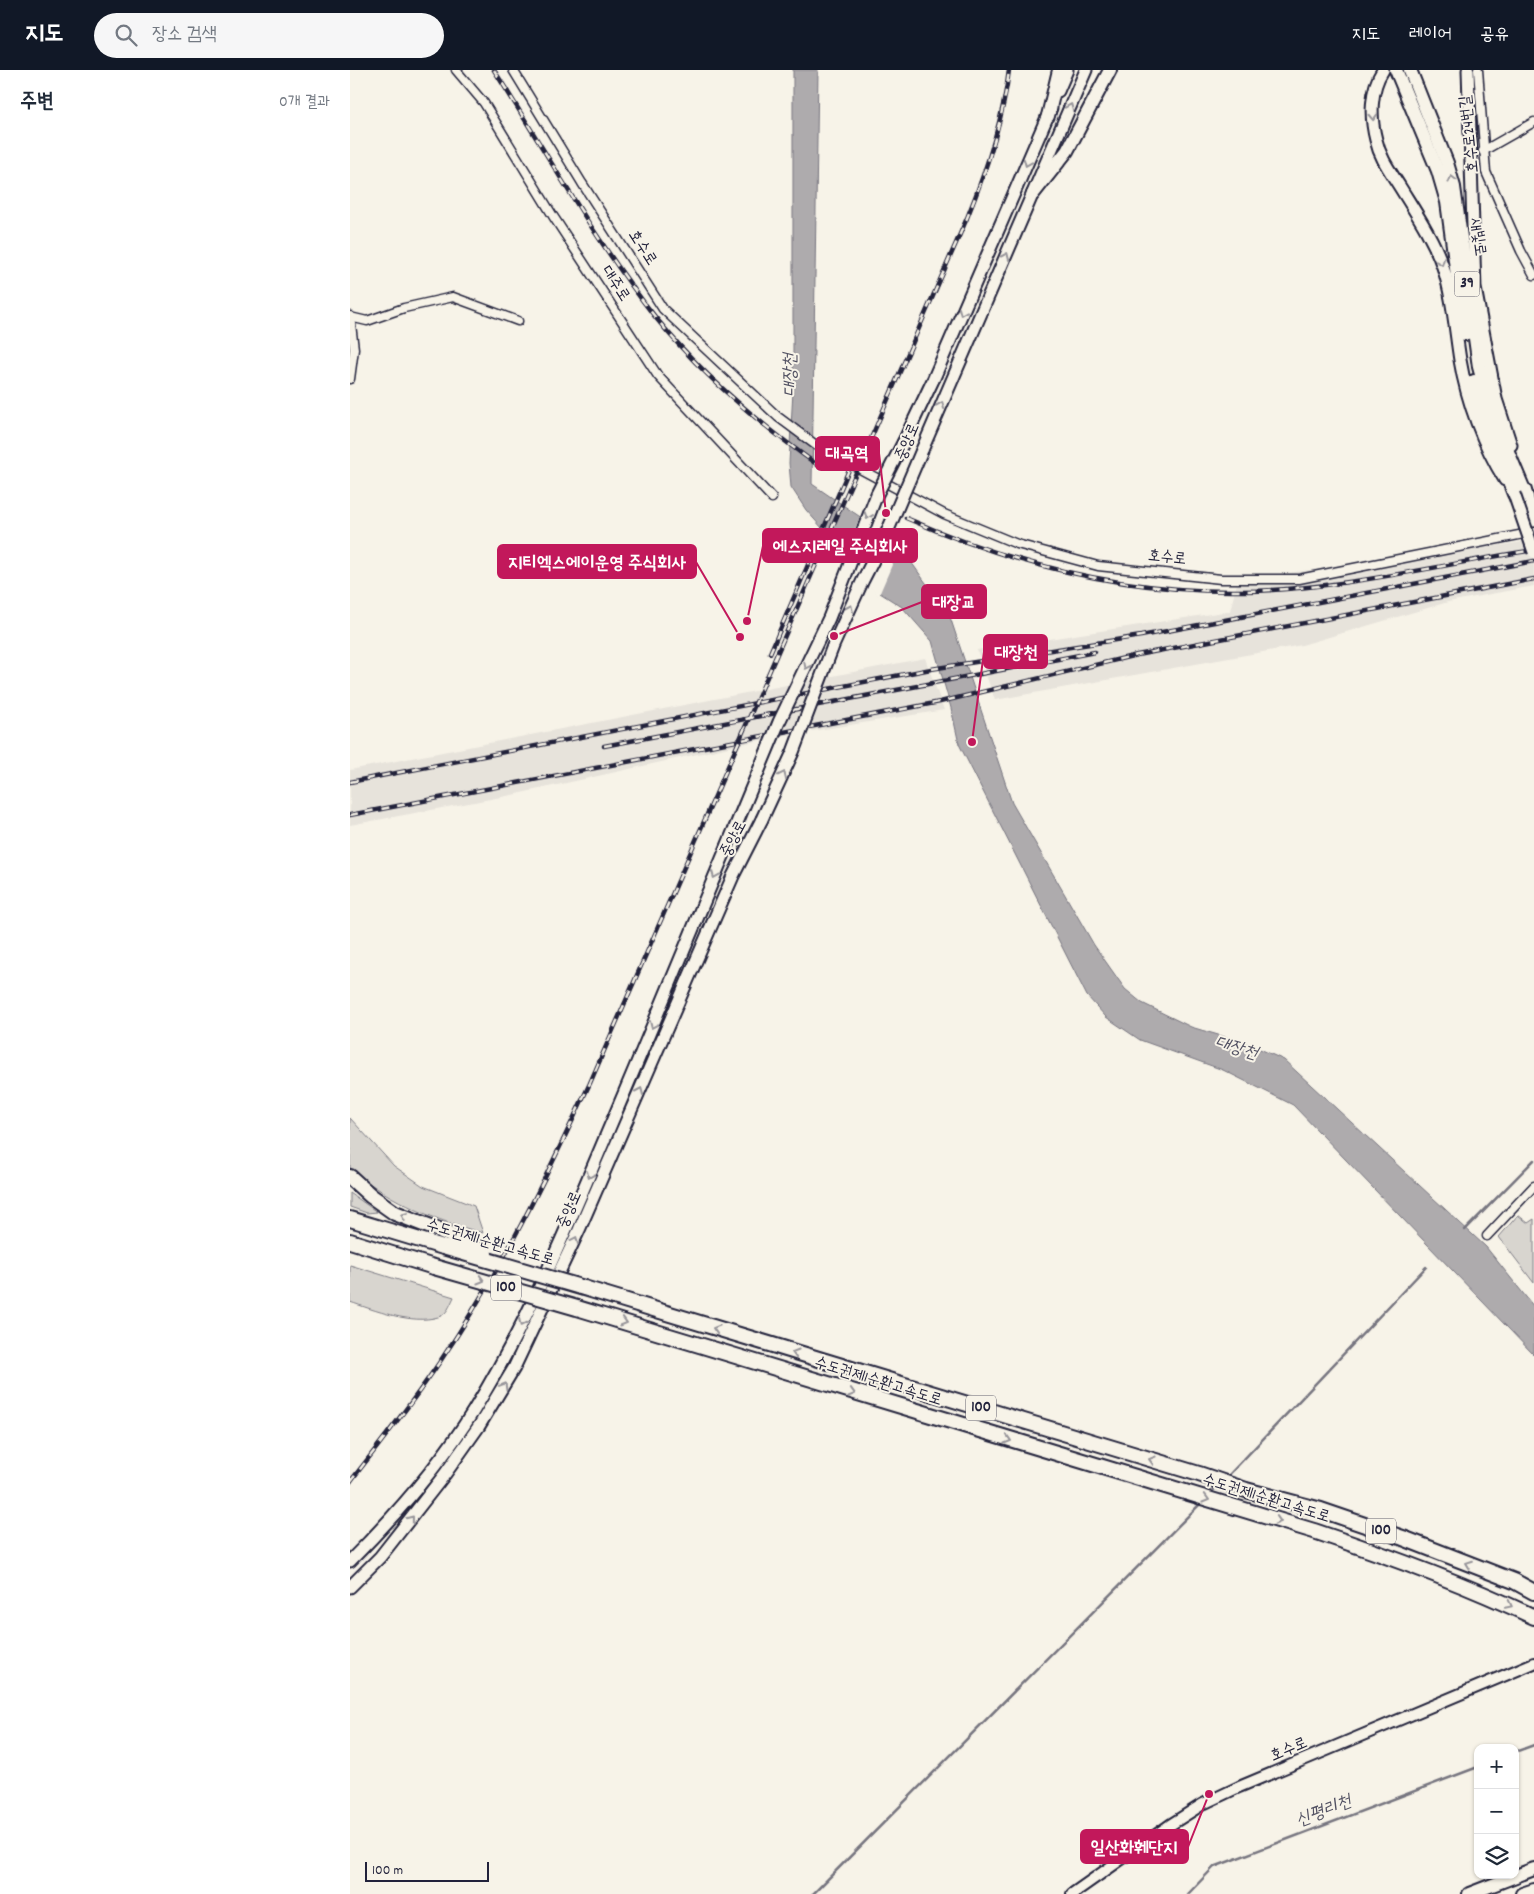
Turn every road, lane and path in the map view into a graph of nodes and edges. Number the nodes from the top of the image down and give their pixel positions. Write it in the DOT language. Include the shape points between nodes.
graph roads {
  1 [pos="456,70"];
  2 [pos="513,70"];
  3 [pos="1059,70"];
  4 [pos="1067,70"];
  5 [pos="1086,70"];
  6 [pos="1110,70"];
  7 [pos="1383,70"];
  8 [pos="1468,70"];
  9 [pos="1478,70"];
  10 [pos="1402,73"];
  11 [pos="1048,116"];
  12 [pos="1534,122"];
  13 [pos="1483,151"];
  14 [pos="1033,194"];
  15 [pos="1534,275"];
  16 [pos="350,317"];
  17 [pos="518,321"];
  18 [pos="351,361"];
  19 [pos="350,379"];
  20 [pos="1514,494"];
  21 [pos="1528,497"];
  22 [pos="772,498"];
  23 [pos="1534,510"];
  24 [pos="1534,521"];
  25 [pos="1534,532"];
  26 [pos="1534,539"];
  27 [pos="1534,552"];
  28 [pos="350,1178"];
  29 [pos="1534,1186"];
  30 [pos="350,1219"];
  31 [pos="1487,1236"];
  32 [pos="352,1242"];
  33 [pos="512,1268"];
  34 [pos="350,1561"];
  35 [pos="350,1587"];
  36 [pos="1534,1592"];
  37 [pos="1534,1617"];
  38 [pos="1534,1663"];
  39 [pos="1534,1869"];
  40 [pos="1534,1890"];
  41 [pos="1072,1894"];
  42 [pos="1469,1894"];
  43 [pos="1522,1894"];
  1 -- 22 [label="street, 대주로" via="484,102 553,216 658,376"];
  2 -- 25 [label="street, 호수로" via="664,309 778,417 817,446 944,514 1018,544 1098,566 1221,579 1299,580"];
  3 -- 11 [label="highway"];
  4 -- 11 [label="main road, 중앙로"];
  14 -- 5 [label="main road, 중앙로, one-way"];
  6 -- 14 [label="highway" via="1067,151"];
  7 -- 20 [label="main road, one-way" via="1373,96 1372,114 1380,155 1429,234 1443,267 1453,304 1460,361 1473,409 1494,463"];
  8 -- 21 [label="main road" via="1475,288 1496,399"];
  9 -- 13 [label="street, 호수로24번길"];
  10 -- 20 [label="highway, 새빛로 / 39" via="1447,202 1470,364 1480,406"];
  21 -- 10 [label="highway, 새빛로 / 39, one-way" via="1491,411 1479,367 1454,187 1447,163"];
  11 -- 34 [label="main road, 중앙로, one-way, bridge" via="934,378 877,494 829,618 762,760 579,1200 523,1322 474,1411 444,1454 380,1531"];
  12 -- 13 [label="street"];
  13 -- 15 [label="street, 호수로24번길" via="1486,172"];
  35 -- 14 [label="main road, 중앙로, one-way, bridge" via="380,1557 445,1474 514,1368 579,1230 733,876 793,752 833,646 886,536"];
  16 -- 17 [label="street" via="367,321 404,308 453,297"];
  16 -- 18 [label="street" via="354,349"];
  18 -- 19 [label="street"];
  20 -- 26 [label="main road, 39, bridge"];
  20 -- 27 [label="main road, bridge"];
  21 -- 23 [label="main road"];
  21 -- 24 [label="main road, 39"];
  33 -- 28 [label="highway, one-way, bridge" via="449,1234 395,1212"];
  29 -- 31 [label="street"];
  30 -- 33 [label="highway, 수도권제1순환고속도로 / 100, bridge"];
  32 -- 37 [label="highway, 수도권제1순환고속도로 / 100, one-way, bridge" via="1393,1558 1484,1593"];
  36 -- 33 [label="highway, 수도권제1순환고속도로 / 100, one-way, bridge" via="1402,1538 1330,1513"];
  38 -- 41 [label="main road, 호수로" via="1204,1804"];
  39 -- 42 [label="highway"];
  40 -- 43 [label="highway"];
}
